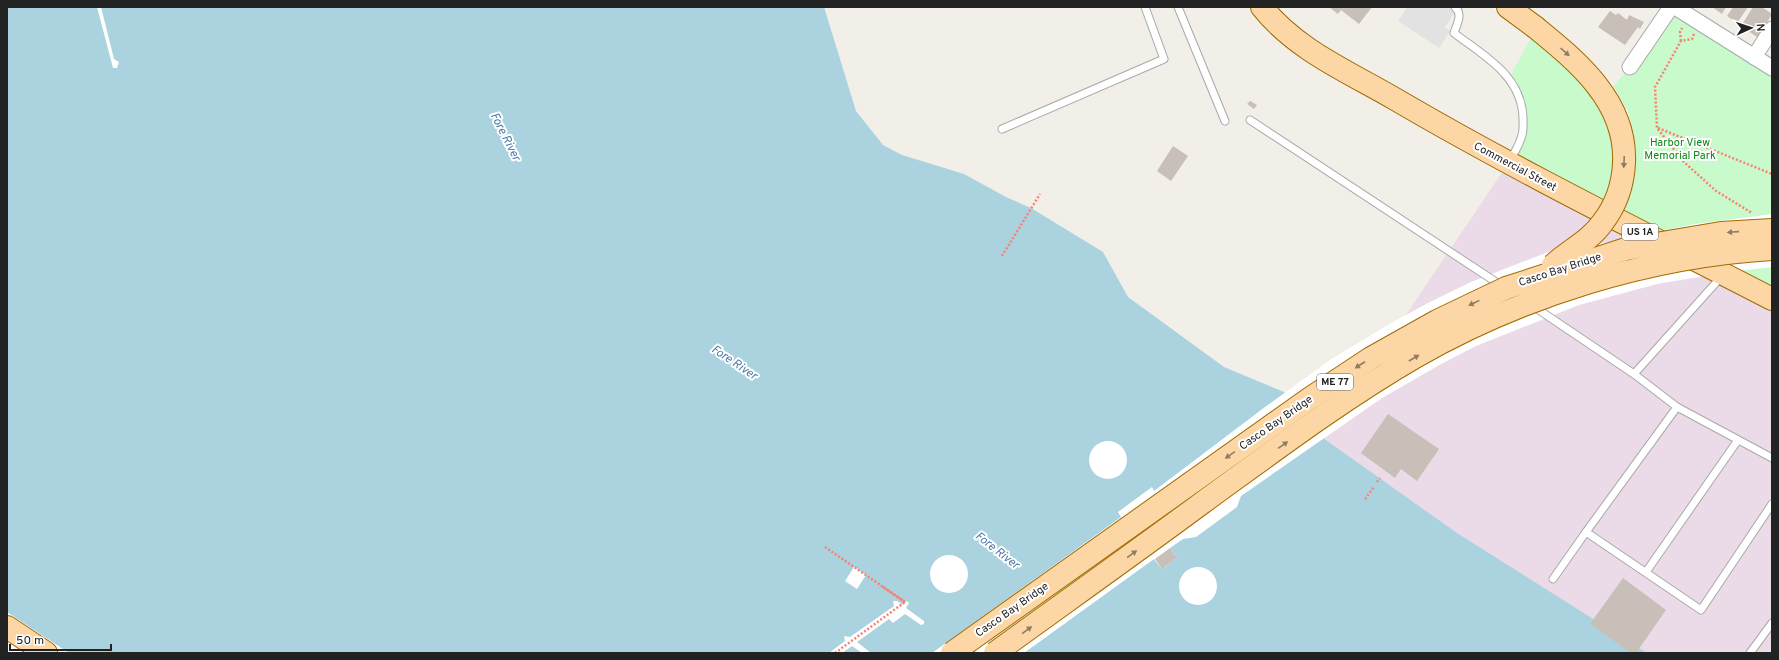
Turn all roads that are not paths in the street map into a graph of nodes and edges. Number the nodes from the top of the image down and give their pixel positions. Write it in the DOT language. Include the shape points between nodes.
graph roads {
  1 [pos="1144,7"];
  2 [pos="1178,7"];
  3 [pos="1455,7"];
  4 [pos="1508,7"];
  5 [pos="1671,7"];
  6 [pos="1675,7"];
  7 [pos="1266,12"];
  8 [pos="1772,29"];
  9 [pos="1754,57"];
  10 [pos="1630,67"];
  11 [pos="1772,68"];
  12 [pos="1250,120"];
  13 [pos="1225,121"];
  14 [pos="1002,129"];
  15 [pos="1509,162"];
  16 [pos="1772,230"];
  17 [pos="1772,249"];
  18 [pos="1724,274"];
  19 [pos="1542,275"];
  20 [pos="1515,295"];
  21 [pos="1522,299"];
  22 [pos="1772,299"];
  23 [pos="1634,374"];
  24 [pos="1677,407"];
  25 [pos="1738,440"];
  26 [pos="1772,458"];
  27 [pos="1772,504"];
  28 [pos="1586,532"];
  29 [pos="1646,572"];
  30 [pos="1553,579"];
  31 [pos="1772,623"];
  32 [pos="7,627"];
  33 [pos="46,653"];
  34 [pos="952,653"];
  35 [pos="995,653"];
  36 [pos="1750,653"];
  1 -- 14 [label="lane" via="1164,60"];
  2 -- 13 [label="lane"];
  3 -- 15 [label="lane" via="1459,16 1454,33 1509,78 1520,98 1522,137"];
  4 -- 19 [label="main road, one-way, bridge" via="1576,62 1594,81 1616,114 1624,150 1621,187 1604,222 1584,242 1559,258"];
  5 -- 10 [label="street"];
  6 -- 9 [label="street"];
  7 -- 15 [label="main road, Commercial Street / US 1A" via="1307,49"];
  8 -- 9 [label="street"];
  9 -- 11 [label="street"];
  12 -- 20 [label="lane"];
  15 -- 18 [label="main road, Commercial Street / US 1A"];
  16 -- 19 [label="main road, Casco Bay Bridge / ME 77, one-way, bridge" via="1721,233 1626,249"];
  35 -- 17 [label="main road, Casco Bay Bridge / ME 77, one-way, bridge" via="1329,412 1456,335 1542,299 1603,279 1692,258"];
  18 -- 22 [label="main road, Commercial Street / US 1A"];
  18 -- 23 [label="lane"];
  19 -- 34 [label="main road, Casco Bay Bridge / ME 77, one-way, bridge" via="1506,288 1437,321 1371,358 1309,399"];
  21 -- 23 [label="lane"];
  23 -- 24 [label="lane"];
  24 -- 25 [label="lane"];
  24 -- 28 [label="lane"];
  25 -- 26 [label="lane"];
  25 -- 29 [label="lane"];
  27 -- 29 [label="lane" via="1701,610"];
  28 -- 29 [label="lane"];
  28 -- 30 [label="lane"];
  31 -- 36 [label="lane"];
  32 -- 33 [label="main road"];
}
